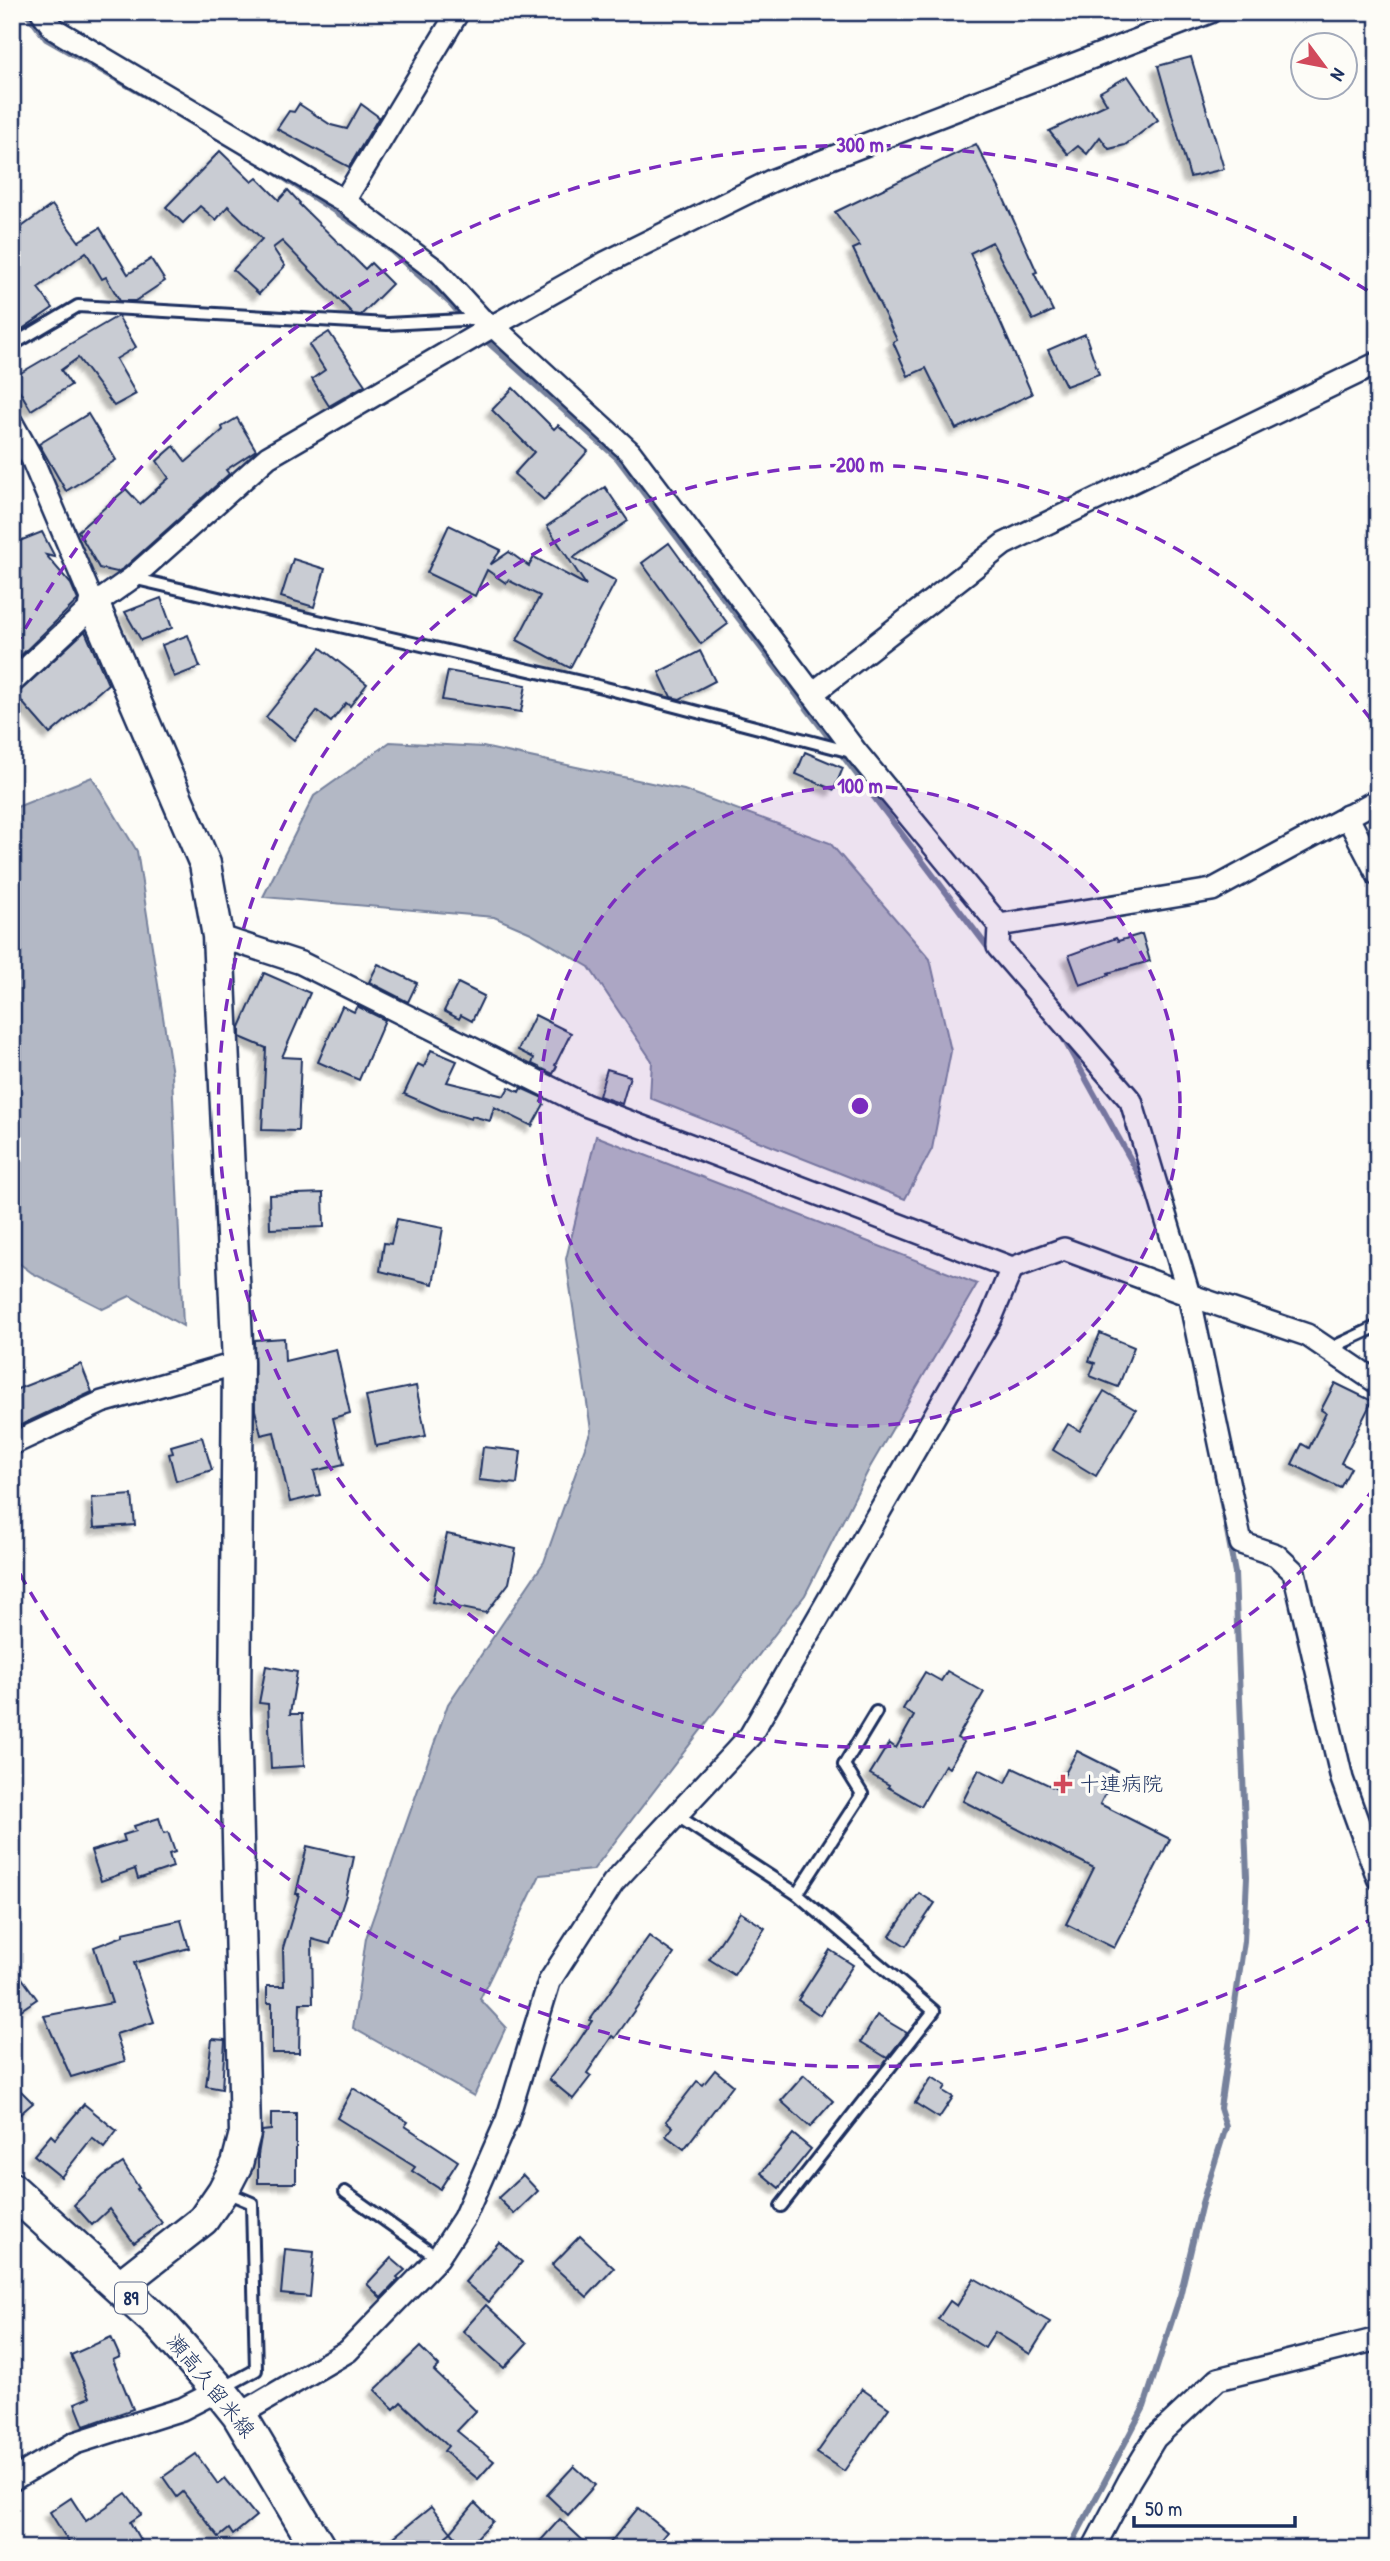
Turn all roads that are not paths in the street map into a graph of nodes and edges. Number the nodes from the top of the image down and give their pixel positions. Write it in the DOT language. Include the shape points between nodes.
graph roads {
  1 [pos="42,12"];
  2 [pos="458,12"];
  3 [pos="1210,12"];
  4 [pos="344,201"];
  5 [pos="487,323"];
  6 [pos="12,345"];
  7 [pos="1378,363"];
  8 [pos="12,424"];
  9 [pos="132,578"];
  10 [pos="94,605"];
  11 [pos="12,682"];
  12 [pos="812,694"];
  13 [pos="857,753"];
  14 [pos="1378,800"];
  15 [pos="1347,816"];
  16 [pos="1378,876"];
  17 [pos="999,925"];
  18 [pos="218,936"];
  19 [pos="1013,1268"];
  20 [pos="1189,1295"];
  21 [pos="1378,1326"];
  22 [pos="1329,1349"];
  23 [pos="238,1363"];
  24 [pos="1378,1383"];
  25 [pos="12,1444"];
  26 [pos="876,1712"];
  27 [pos="676,1815"];
  28 [pos="1378,1878"];
  29 [pos="797,1894"];
  30 [pos="12,2190"];
  31 [pos="223,2191"];
  32 [pos="345,2192"];
  33 [pos="780,2206"];
  34 [pos="438,2258"];
  35 [pos="119,2286"];
  36 [pos="1378,2339"];
  37 [pos="219,2390"];
  38 [pos="239,2415"];
  39 [pos="12,2480"];
  40 [pos="319,2549"];
  41 [pos="1093,2549"];
  1 -- 4 [label="street" via="54,29"];
  2 -- 4 [label="street"];
  3 -- 5 [label="street" via="772,181"];
  4 -- 5 [label="street" via="437,271"];
  5 -- 6 [label="lane" via="387,324 78,306"];
  5 -- 9 [label="street" via="268,457"];
  5 -- 12 [label="street" via="630,452"];
  7 -- 12 [label="street" via="1004,544"];
  8 -- 10 [label="street" via="32,459"];
  9 -- 10 [label="street"];
  9 -- 13 [label="lane" via="594,685"];
  10 -- 11 [label="street"];
  10 -- 18 [label="street" via="205,864"];
  12 -- 13 [label="street"];
  13 -- 17 [label="street"];
  14 -- 15 [label="street"];
  15 -- 16 [label="street"];
  15 -- 17 [label="street" via="1212,890"];
  17 -- 20 [label="street" via="998,947 1131,1101"];
  18 -- 19 [label="street" via="301,963 585,1105"];
  18 -- 23 [label="street"];
  19 -- 20 [label="street" via="1064,1250"];
  19 -- 27 [label="street" via="991,1318 750,1736"];
  20 -- 22 [label="street" via="1307,1335"];
  20 -- 28 [label="street" via="1241,1543 1276,1555 1294,1572 1342,1779"];
  21 -- 22 [label="lane"];
  22 -- 24 [label="street"];
  23 -- 25 [label="street" via="102,1402"];
  23 -- 31 [label="street" via="235,1712 246,2133"];
  26 -- 29 [label="lane" via="844,1765 862,1794"];
  27 -- 29 [label="lane"];
  27 -- 34 [label="street" via="612,1883 550,1982 507,2120 464,2218"];
  29 -- 33 [label="lane" via="934,2011"];
  30 -- 35 [label="main road, 瀬高久留米線 / 89"];
  31 -- 35 [label="street" via="203,2220"];
  31 -- 37 [label="lane" via="252,2203 256,2370"];
  32 -- 34 [label="lane"];
  34 -- 38 [label="street" via="348,2351"];
  35 -- 37 [label="main road, 瀬高久留米線 / 89"];
  36 -- 41 [label="street" via="1217,2379 1155,2438"];
  37 -- 38 [label="main road, 瀬高久留米線 / 89"];
  37 -- 39 [label="street" via="182,2409 75,2443"];
  38 -- 40 [label="main road, 瀬高久留米線 / 89"];
}
